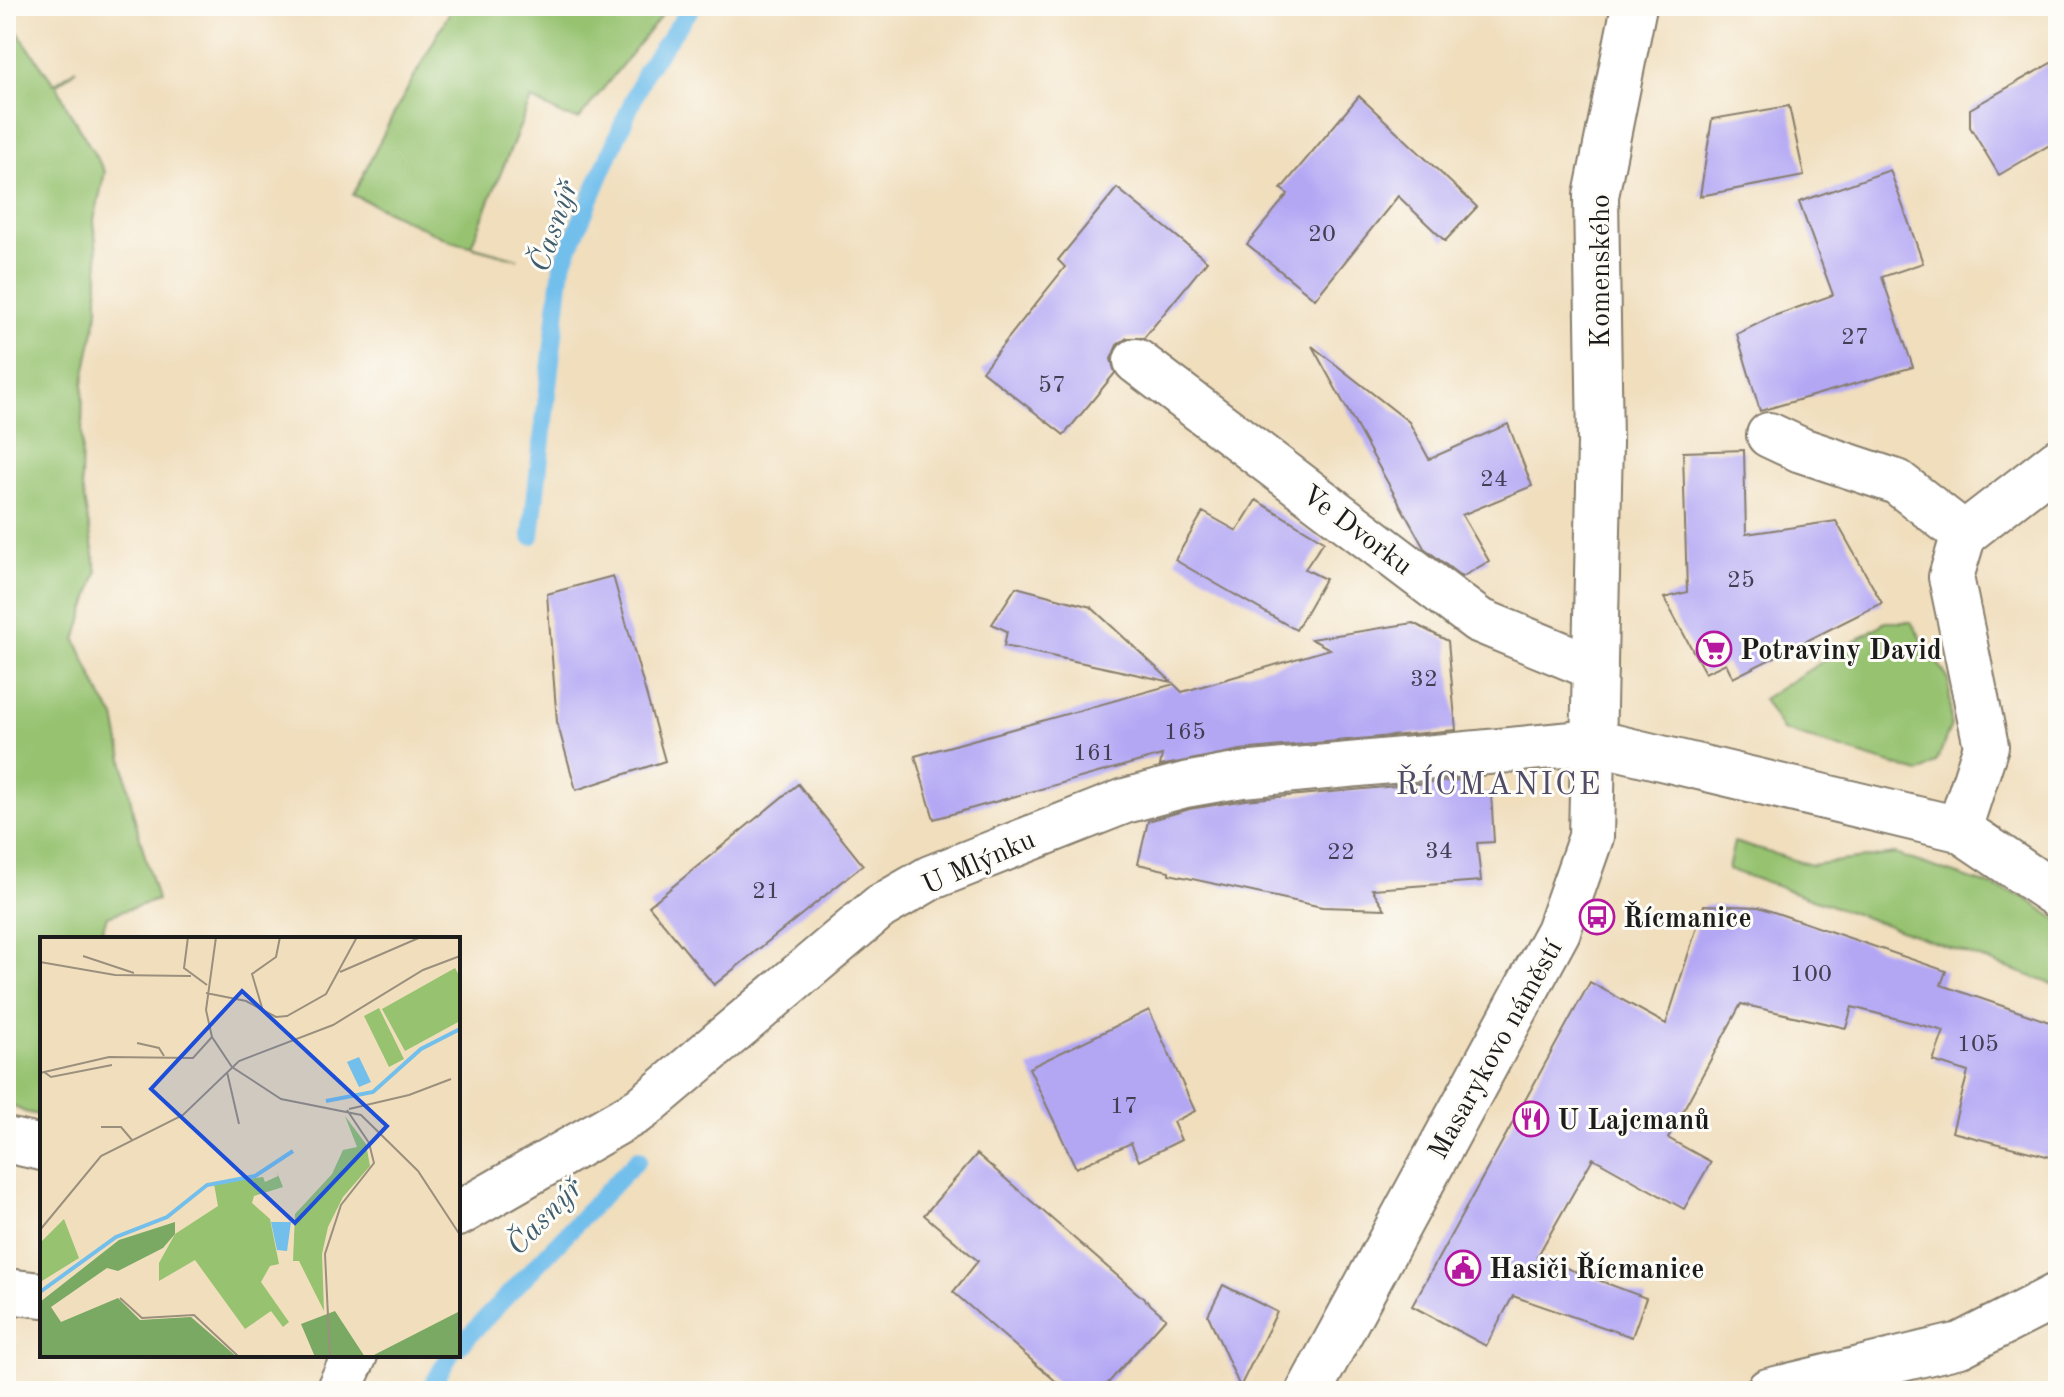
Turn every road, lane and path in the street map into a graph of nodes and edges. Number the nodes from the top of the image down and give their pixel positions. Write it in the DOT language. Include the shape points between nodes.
graph roads {
  1 [pos="1634,6"];
  2 [pos="1136,361"];
  3 [pos="1769,435"];
  4 [pos="1600,443"];
  5 [pos="2058,461"];
  6 [pos="1964,534"];
  7 [pos="1595,668"];
  8 [pos="1594,742"];
  9 [pos="1959,829"];
  10 [pos="2058,896"];
  11 [pos="6,1140"];
  12 [pos="40,1148"];
  13 [pos="460,1213"];
  14 [pos="6,1291"];
  15 [pos="40,1295"];
  16 [pos="2058,1295"];
  17 [pos="354,1357"];
  18 [pos="338,1391"];
  19 [pos="1309,1391"];
  20 [pos="1768,1391"];
  1 -- 4 [label="street, Komenského" via="1596,196"];
  2 -- 7 [label="street, Ve Dvorku" via="1478,620"];
  3 -- 6 [label="street" via="1897,482"];
  4 -- 7 [label="street, Masarykovo náměstí"];
  5 -- 6 [label="street"];
  6 -- 9 [label="street" via="1951,577 1986,746"];
  7 -- 8 [label="street, Masarykovo náměstí"];
  8 -- 9 [label="street"];
  8 -- 13 [label="street, U Mlýnku" via="1185,785 1125,801 1001,848 930,878 880,907 641,1109"];
  8 -- 19 [label="street, Masarykovo náměstí" via="1591,837 1558,931"];
  9 -- 10 [label="street"];
  11 -- 12 [label="street"];
  14 -- 15 [label="street"];
  16 -- 20 [label="street" via="1960,1345"];
  17 -- 18 [label="street"];
}
